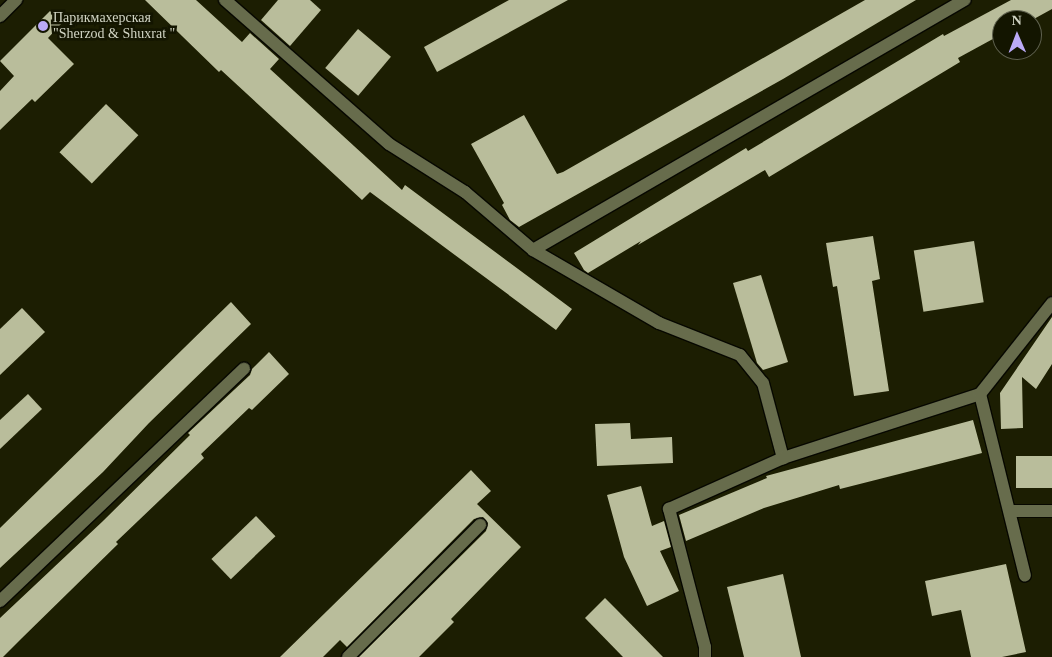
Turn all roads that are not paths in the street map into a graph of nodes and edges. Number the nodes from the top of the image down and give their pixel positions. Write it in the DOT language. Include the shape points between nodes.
graph roads {
  1 [pos="16,0"];
  2 [pos="225,0"];
  3 [pos="965,0"];
  4 [pos="0,16"];
  5 [pos="534,250"];
  6 [pos="1052,304"];
  7 [pos="244,369"];
  8 [pos="980,394"];
  9 [pos="782,458"];
  10 [pos="1010,511"];
  11 [pos="1052,511"];
  12 [pos="480,525"];
  13 [pos="1025,576"];
  14 [pos="0,601"];
  15 [pos="348,657"];
  16 [pos="705,657"];
  1 -- 4 [label="street"];
  2 -- 5 [label="street" via="389,144 465,192"];
  3 -- 5 [label="street"];
  5 -- 9 [label="street" via="659,323 740,355 764,384"];
  6 -- 8 [label="street"];
  7 -- 14 [label="street"];
  8 -- 9 [label="street"];
  8 -- 10 [label="street"];
  9 -- 16 [label="street" via="669,509"];
  10 -- 11 [label="street"];
  10 -- 13 [label="street"];
  12 -- 15 [label="street"];
}
